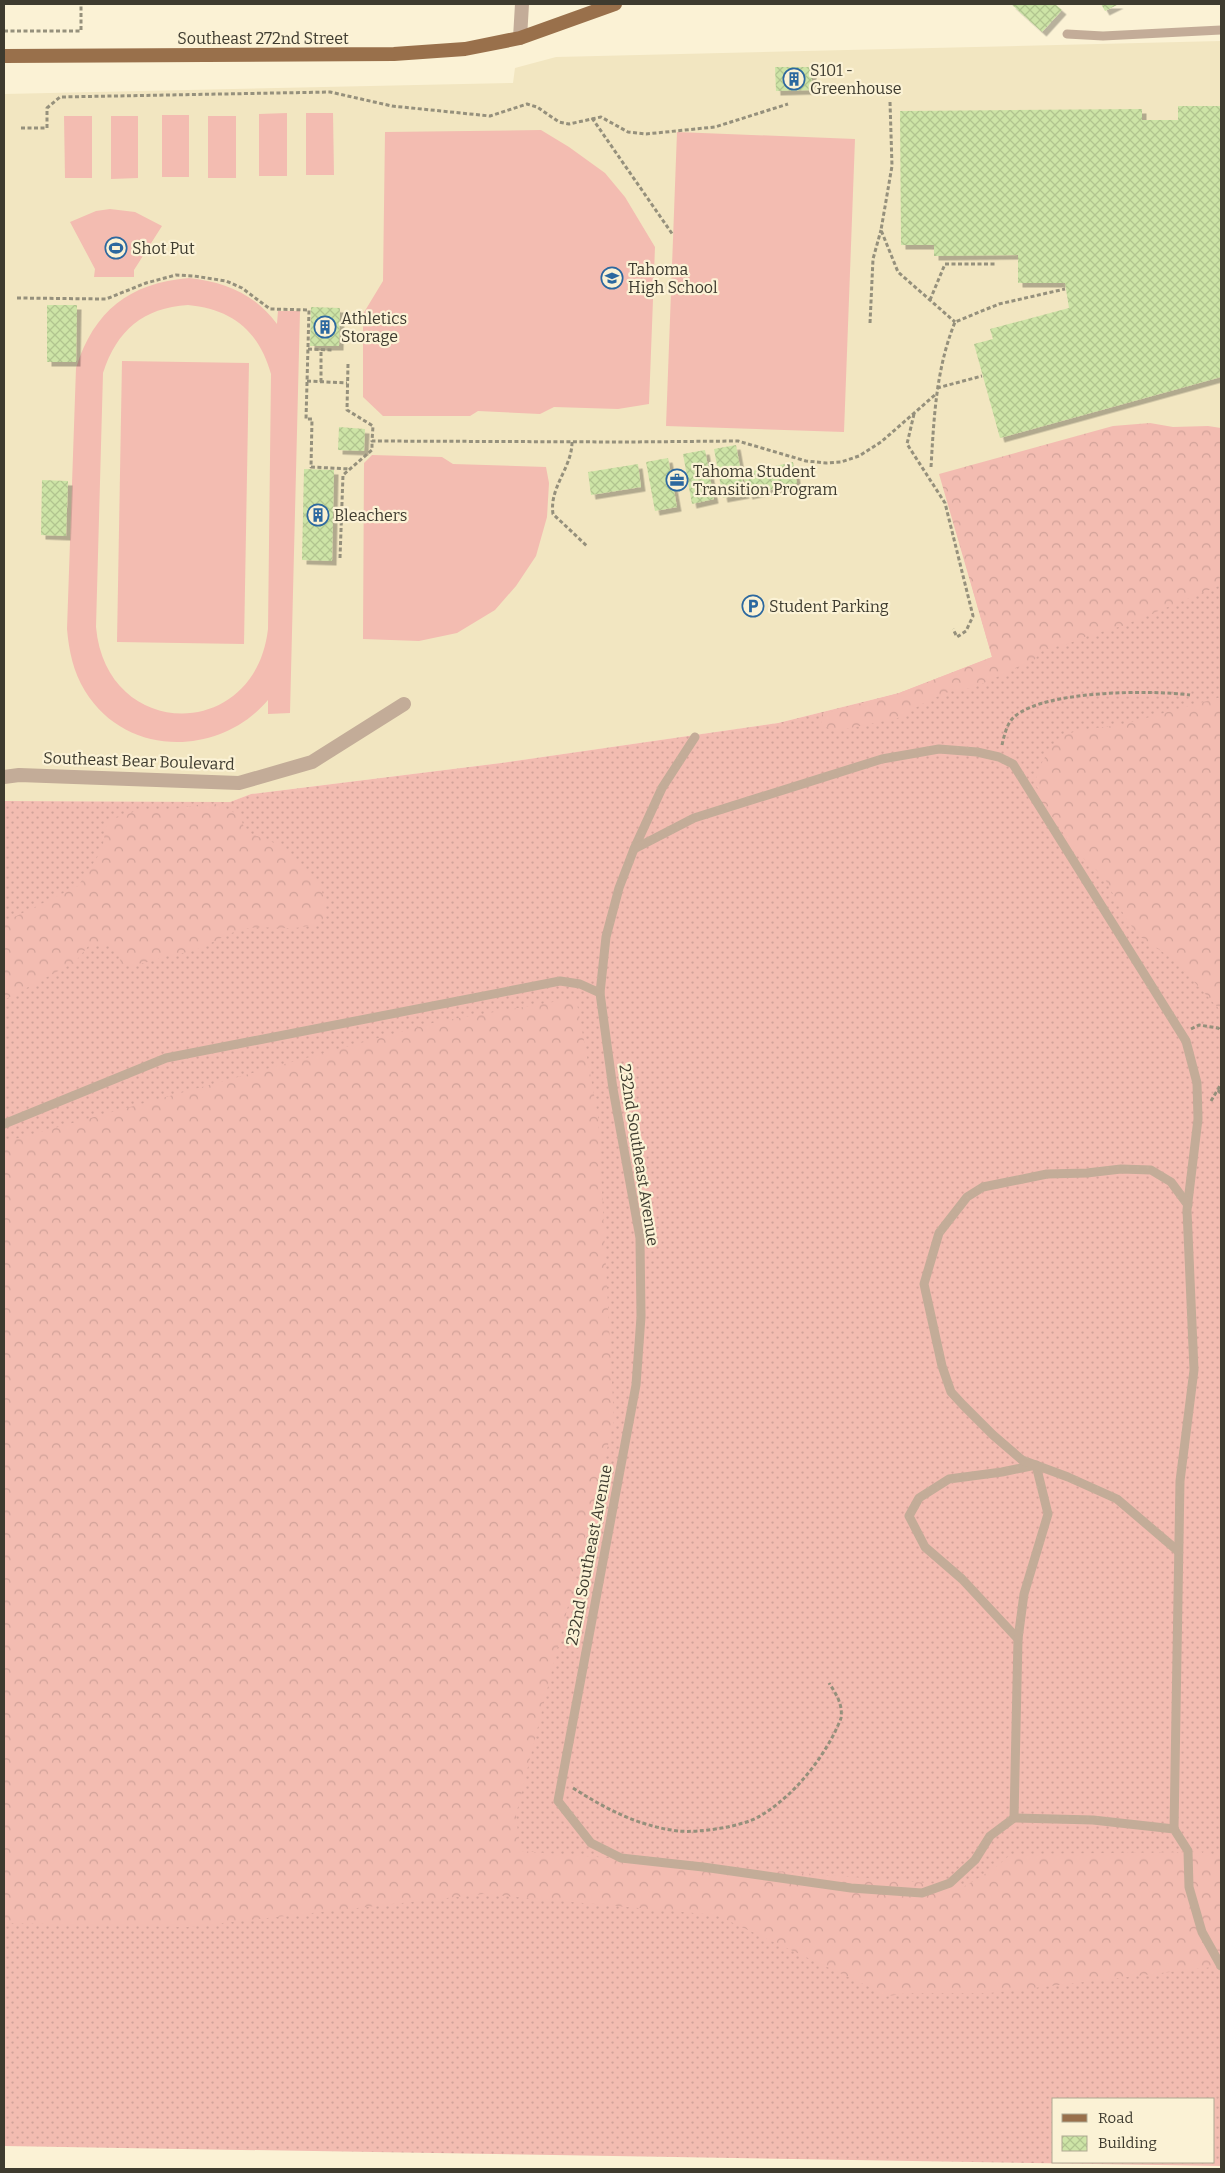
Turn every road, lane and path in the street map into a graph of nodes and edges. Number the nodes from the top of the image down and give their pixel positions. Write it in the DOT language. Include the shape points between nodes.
graph roads {
  1 [pos="81,4"];
  2 [pos="522,4"];
  3 [pos="615,4"];
  4 [pos="1221,30"];
  5 [pos="4,31"];
  6 [pos="1068,34"];
  7 [pos="520,38"];
  8 [pos="4,56"];
  9 [pos="890,102"];
  10 [pos="788,104"];
  11 [pos="592,118"];
  12 [pos="21,128"];
  13 [pos="881,230"];
  14 [pos="673,235"];
  15 [pos="996,264"];
  16 [pos="1065,290"];
  17 [pos="17,298"];
  18 [pos="930,300"];
  19 [pos="870,322"];
  20 [pos="955,322"];
  21 [pos="308,349"];
  22 [pos="322,350"];
  23 [pos="333,350"];
  24 [pos="348,364"];
  25 [pos="982,376"];
  26 [pos="307,381"];
  27 [pos="320,382"];
  28 [pos="348,383"];
  29 [pos="937,388"];
  30 [pos="936,394"];
  31 [pos="914,413"];
  32 [pos="372,441"];
  33 [pos="572,442"];
  34 [pos="932,467"];
  35 [pos="350,469"];
  36 [pos="588,547"];
  37 [pos="340,558"];
  38 [pos="953,629"];
  39 [pos="1190,695"];
  40 [pos="404,704"];
  41 [pos="695,737"];
  42 [pos="999,757"];
  43 [pos="4,777"];
  44 [pos="634,849"];
  45 [pos="600,992"];
  46 [pos="1221,1031"];
  47 [pos="1181,1033"];
  48 [pos="1218,1090"];
  49 [pos="1221,1094"];
  50 [pos="4,1124"];
  51 [pos="1188,1205"];
  52 [pos="1036,1465"];
  53 [pos="1178,1551"];
  54 [pos="1018,1639"];
  55 [pos="829,1682"];
  56 [pos="561,1782"];
  57 [pos="1014,1818"];
  58 [pos="1174,1829"];
  59 [pos="1221,1966"];
  1 -- 5 [label="path" via="81,31"];
  2 -- 7 [label="street"];
  3 -- 7 [label="main road, Southeast 272nd Street"];
  4 -- 6 [label="lane" via="1103,36"];
  7 -- 8 [label="main road, Southeast 272nd Street" via="465,49 394,54"];
  9 -- 13 [label="path" via="892,166"];
  10 -- 11 [label="path" via="715,127 646,134 628,132 602,117"];
  11 -- 12 [label="path" via="569,124 526,104 490,116 392,106 320,92 60,97 47,108 47,128"];
  11 -- 14 [label="path"];
  13 -- 18 [label="path" via="898,272"];
  13 -- 19 [label="path" via="873,258"];
  15 -- 18 [label="path" via="945,264"];
  16 -- 20 [label="path" via="999,304"];
  17 -- 21 [label="path" via="106,299 176,275 226,281 242,288 270,309 310,310"];
  18 -- 20 [label="path"];
  20 -- 29 [label="path"];
  21 -- 22 [label="path"];
  21 -- 26 [label="path"];
  22 -- 23 [label="path"];
  22 -- 27 [label="path"];
  24 -- 28 [label="path"];
  25 -- 29 [label="path"];
  26 -- 27 [label="path"];
  26 -- 35 [label="path" via="306,419 312,419 311,467"];
  27 -- 28 [label="path"];
  28 -- 32 [label="path" via="347,410 373,426"];
  29 -- 30 [label="path"];
  30 -- 31 [label="path"];
  30 -- 34 [label="path"];
  31 -- 33 [label="path" via="881,442 859,456 841,462 806,461 738,441"];
  31 -- 38 [label="path" via="907,444 945,503 973,616 966,630 957,637"];
  32 -- 33 [label="path"];
  32 -- 35 [label="path" via="372,450"];
  33 -- 36 [label="path" via="571,459 561,475 552,514"];
  35 -- 37 [label="path" via="342,475"];
  39 -- 42 [label="path" via="1164,692 1075,696 1034,705 1013,718 1004,735"];
  40 -- 43 [label="street, Southeast Bear Boulevard" via="312,762 239,782"];
  41 -- 44 [label="lane, 232nd Southeast Avenue" via="662,788"];
  42 -- 44 [label="lane" via="939,749 882,759 694,818"];
  42 -- 47 [label="lane" via="1013,764"];
  44 -- 45 [label="lane, 232nd Southeast Avenue" via="606,937"];
  45 -- 50 [label="lane" via="560,981 166,1058"];
  45 -- 56 [label="lane, 232nd Southeast Avenue" via="613,1089 640,1238 642,1317 636,1385"];
  46 -- 47 [label="path" via="1199,1025"];
  47 -- 51 [label="lane" via="1197,1083 1198,1119"];
  48 -- 49 [label="path"];
  51 -- 52 [label="lane" via="1171,1182 1151,1170 1047,1174 983,1187 967,1197 939,1233 924,1284 951,1392 1022,1460"];
  51 -- 53 [label="lane" via="1194,1370 1180,1481"];
  52 -- 53 [label="lane" via="1117,1499"];
  52 -- 54 [label="lane" via="1048,1514 1024,1594"];
  52 -- 54 [label="lane" via="948,1478 918,1498 909,1516 924,1547 962,1579"];
  53 -- 58 [label="lane"];
  54 -- 57 [label="lane"];
  55 -- 56 [label="path" via="840,1700 841,1719 830,1742 813,1769 759,1817 718,1829 679,1831 612,1812"];
  56 -- 57 [label="lane, 232nd Southeast Avenue" via="558,1801 591,1843 621,1858 851,1888 922,1893 950,1883 976,1860 990,1836"];
  57 -- 58 [label="lane" via="1093,1820"];
  58 -- 59 [label="lane" via="1188,1851 1189,1887 1202,1932"];
}
